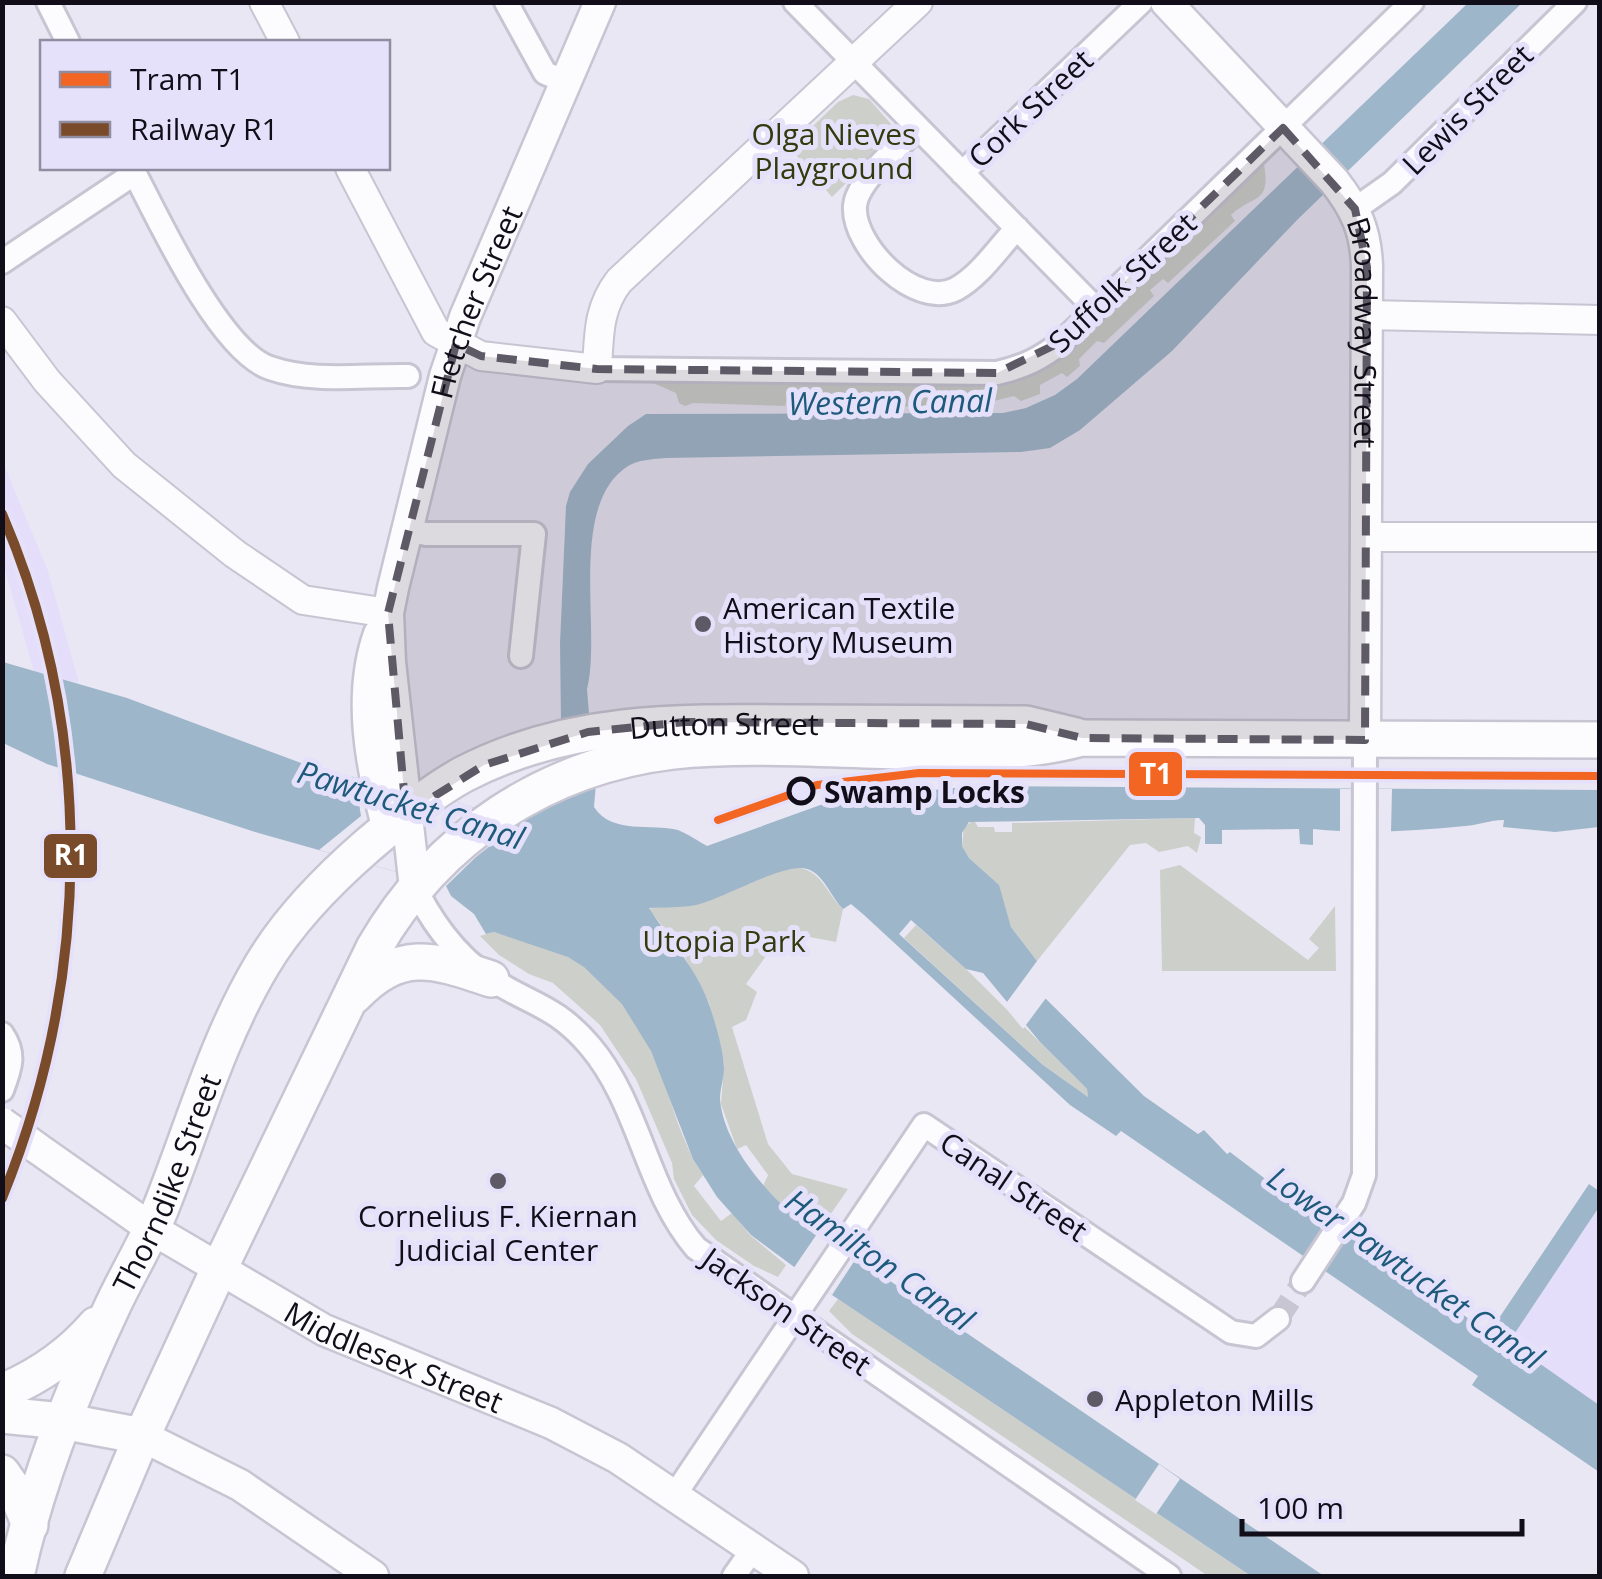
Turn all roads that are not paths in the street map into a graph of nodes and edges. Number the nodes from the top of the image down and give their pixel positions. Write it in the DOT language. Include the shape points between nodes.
graph roads {
  1 [pos="48,2"];
  2 [pos="264,2"];
  3 [pos="506,2"];
  4 [pos="600,2"];
  5 [pos="795,2"];
  6 [pos="918,2"];
  7 [pos="1141,2"];
  8 [pos="1166,2"];
  9 [pos="1412,2"];
  10 [pos="1575,2"];
  11 [pos="67,40"];
  12 [pos="283,40"];
  13 [pos="853,62"];
  14 [pos="566,82"];
  15 [pos="918,128"];
  16 [pos="1291,136"];
  17 [pos="134,170"];
  18 [pos="351,170"];
  19 [pos="962,172"];
  20 [pos="1351,203"];
  21 [pos="1016,228"];
  22 [pos="2,262"];
  23 [pos="1096,310"];
  24 [pos="1366,315"];
  25 [pos="2,320"];
  26 [pos="1600,320"];
  27 [pos="456,344"];
  28 [pos="597,368"];
  29 [pos="408,376"];
  30 [pos="405,530"];
  31 [pos="1366,537"];
  32 [pos="1600,537"];
  33 [pos="388,613"];
  34 [pos="520,656"];
  35 [pos="1082,738"];
  36 [pos="1365,740"];
  37 [pos="1600,740"];
  38 [pos="401,800"];
  39 [pos="415,880"];
  40 [pos="491,979"];
  41 [pos="344,1008"];
  42 [pos="2,1034"];
  43 [pos="2,1090"];
  44 [pos="2,1123"];
  45 [pos="152,1229"];
  46 [pos="219,1269"];
  47 [pos="1306,1277"];
  48 [pos="115,1301"];
  49 [pos="794,1318"];
  50 [pos="1278,1319"];
  51 [pos="2,1392"];
  52 [pos="2,1415"];
  53 [pos="62,1421"];
  54 [pos="142,1436"];
  55 [pos="2,1474"];
  56 [pos="674,1496"];
  57 [pos="30,1525"];
  58 [pos="753,1549"];
  59 [pos="16,1576"];
  60 [pos="83,1576"];
  61 [pos="373,1576"];
  62 [pos="734,1576"];
  63 [pos="793,1576"];
  64 [pos="1169,1576"];
  1 -- 11 [label="street"];
  2 -- 12 [label="street"];
  3 -- 14 [label="street" via="545,74"];
  4 -- 14 [label="main road, Fletcher Street"];
  5 -- 13 [label="street"];
  6 -- 13 [label="street"];
  7 -- 19 [label="street, Cork Street"];
  8 -- 16 [label="main road, Broadway Street"];
  9 -- 16 [label="street, Suffolk Street"];
  10 -- 20 [label="street, Lewis Street" via="1392,183"];
  13 -- 15 [label="street"];
  13 -- 28 [label="street" via="619,281 600,314"];
  14 -- 27 [label="main road, Fletcher Street"];
  15 -- 19 [label="street"];
  15 -- 21 [label="street" via="868,179 855,208 866,244 900,281 932,294 955,290"];
  16 -- 20 [label="main road, Broadway Street"];
  16 -- 23 [label="street, Suffolk Street"];
  17 -- 22 [label="street"];
  17 -- 29 [label="street" via="179,258 244,353 298,376"];
  18 -- 27 [label="street" via="436,332"];
  19 -- 21 [label="street"];
  20 -- 24 [label="main road, Broadway Street" via="1366,248"];
  21 -- 23 [label="street"];
  23 -- 28 [label="street, Suffolk Street" via="1042,358 997,373"];
  24 -- 26 [label="street"];
  24 -- 31 [label="main road, Broadway Street"];
  25 -- 33 [label="street" via="124,465 234,554 304,600"];
  27 -- 28 [label="street, Suffolk Street" via="481,356"];
  27 -- 30 [label="main road, Fletcher Street"];
  30 -- 33 [label="main road, Fletcher Street"];
  30 -- 34 [label="street" via="534,534"];
  31 -- 32 [label="street"];
  31 -- 36 [label="main road, Broadway Street"];
  33 -- 38 [label="main road, Fletcher Street"];
  35 -- 36 [label="main road, Dutton Street"];
  35 -- 38 [label="main road, Dutton Street" via="1026,724 685,722 575,735"];
  35 -- 39 [label="main road, Dutton Street" via="1011,752 686,750 618,760 495,816"];
  36 -- 37 [label="main road, Dutton Street"];
  36 -- 47 [label="street" via="1365,1160 1362,1187"];
  38 -- 39 [label="main road, Fletcher Street"];
  38 -- 45 [label="main road, Thorndike Street" via="263,962 221,1045"];
  39 -- 40 [label="street, Jackson Street" via="454,947"];
  39 -- 41 [label="main road"];
  40 -- 41 [label="main road" via="436,962 406,962 377,976"];
  40 -- 49 [label="street, Jackson Street" via="544,1005 579,1033 613,1079 684,1233 713,1262"];
  41 -- 46 [label="main road"];
  42 -- 43 [label="street" via="12,1064"];
  44 -- 45 [label="main road, Middlesex Street, bridge"];
  45 -- 46 [label="main road, Middlesex Street"];
  45 -- 48 [label="main road, Thorndike Street"];
  46 -- 54 [label="main road"];
  46 -- 56 [label="main road, Middlesex Street" via="324,1330 578,1436"];
  48 -- 51 [label="main road" via="71,1350"];
  48 -- 53 [label="main road, Thorndike Street"];
  49 -- 50 [label="street, Canal Street" via="924,1125 1226,1329 1252,1337"];
  49 -- 56 [label="street, Canal Street"];
  49 -- 64 [label="street, Jackson Street"];
  52 -- 53 [label="main road"];
  53 -- 54 [label="main road"];
  53 -- 57 [label="main road, Thorndike Street"];
  54 -- 60 [label="main road"];
  54 -- 61 [label="main road" via="240,1485"];
  55 -- 57 [label="main road"];
  56 -- 58 [label="main road, Middlesex Street"];
  57 -- 59 [label="main road, Thorndike Street"];
  58 -- 62 [label="street"];
  58 -- 63 [label="main road, Middlesex Street"];
}
